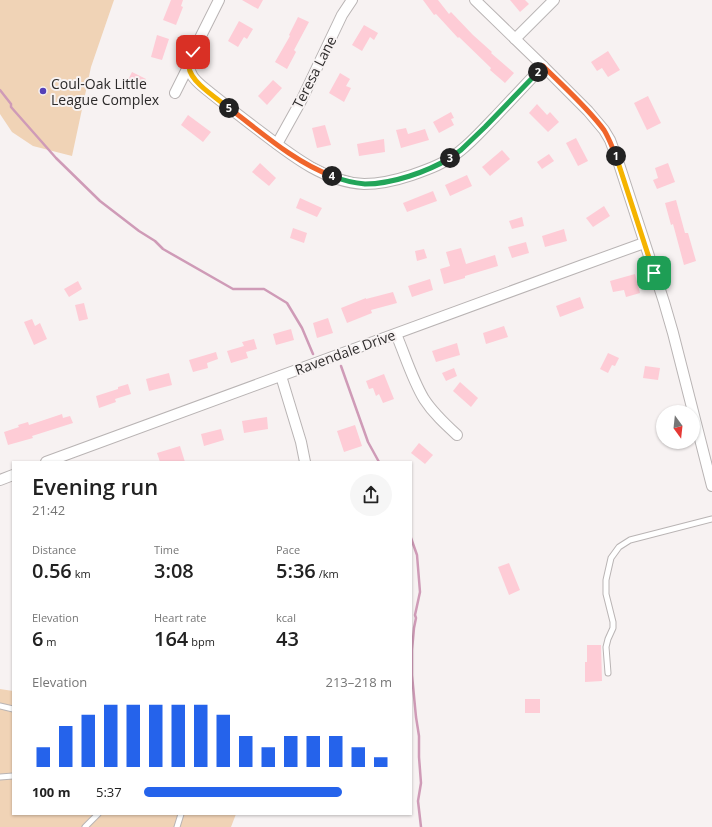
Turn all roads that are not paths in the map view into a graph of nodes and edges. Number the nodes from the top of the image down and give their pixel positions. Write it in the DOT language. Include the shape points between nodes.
graph roads {
  1 [pos="219,0"];
  2 [pos="352,0"];
  3 [pos="475,0"];
  4 [pos="554,0"];
  5 [pos="515,39"];
  6 [pos="189,65"];
  7 [pos="543,66"];
  8 [pos="175,93"];
  9 [pos="277,144"];
  10 [pos="644,244"];
  11 [pos="396,334"];
  12 [pos="282,376"];
  13 [pos="458,435"];
  14 [pos="49,461"];
  15 [pos="305,461"];
  16 [pos="12,475"];
  17 [pos="0,480"];
  18 [pos="712,486"];
  19 [pos="712,519"];
  20 [pos="608,673"];
  21 [pos="0,706"];
  22 [pos="12,709"];
  23 [pos="12,776"];
  24 [pos="0,777"];
  25 [pos="97,815"];
  26 [pos="182,815"];
  27 [pos="85,827"];
  28 [pos="177,827"];
  1 -- 6 [label="street"];
  2 -- 9 [label="street, Teresa Lane"];
  3 -- 5 [label="street"];
  4 -- 5 [label="street"];
  5 -- 7 [label="street"];
  6 -- 8 [label="street"];
  6 -- 9 [label="street" via="196,81"];
  7 -- 9 [label="street" via="461,150 439,164 402,178 378,183 350,182 311,167"];
  7 -- 10 [label="street" via="588,111 610,140"];
  10 -- 11 [label="street, Ravendale Drive"];
  10 -- 18 [label="street" via="674,333"];
  11 -- 12 [label="street, Ravendale Drive"];
  11 -- 13 [label="street" via="424,398 439,418"];
  12 -- 14 [label="street, Ravendale Drive"];
  12 -- 15 [label="street"];
  16 -- 17 [label="street"];
  19 -- 20 [label="lane" via="630,540 619,547 611,558 606,580 606,594 613,622 606,647"];
  21 -- 22 [label="lane"];
  23 -- 24 [label="lane"];
  25 -- 27 [label="lane"];
  26 -- 28 [label="lane"];
}
